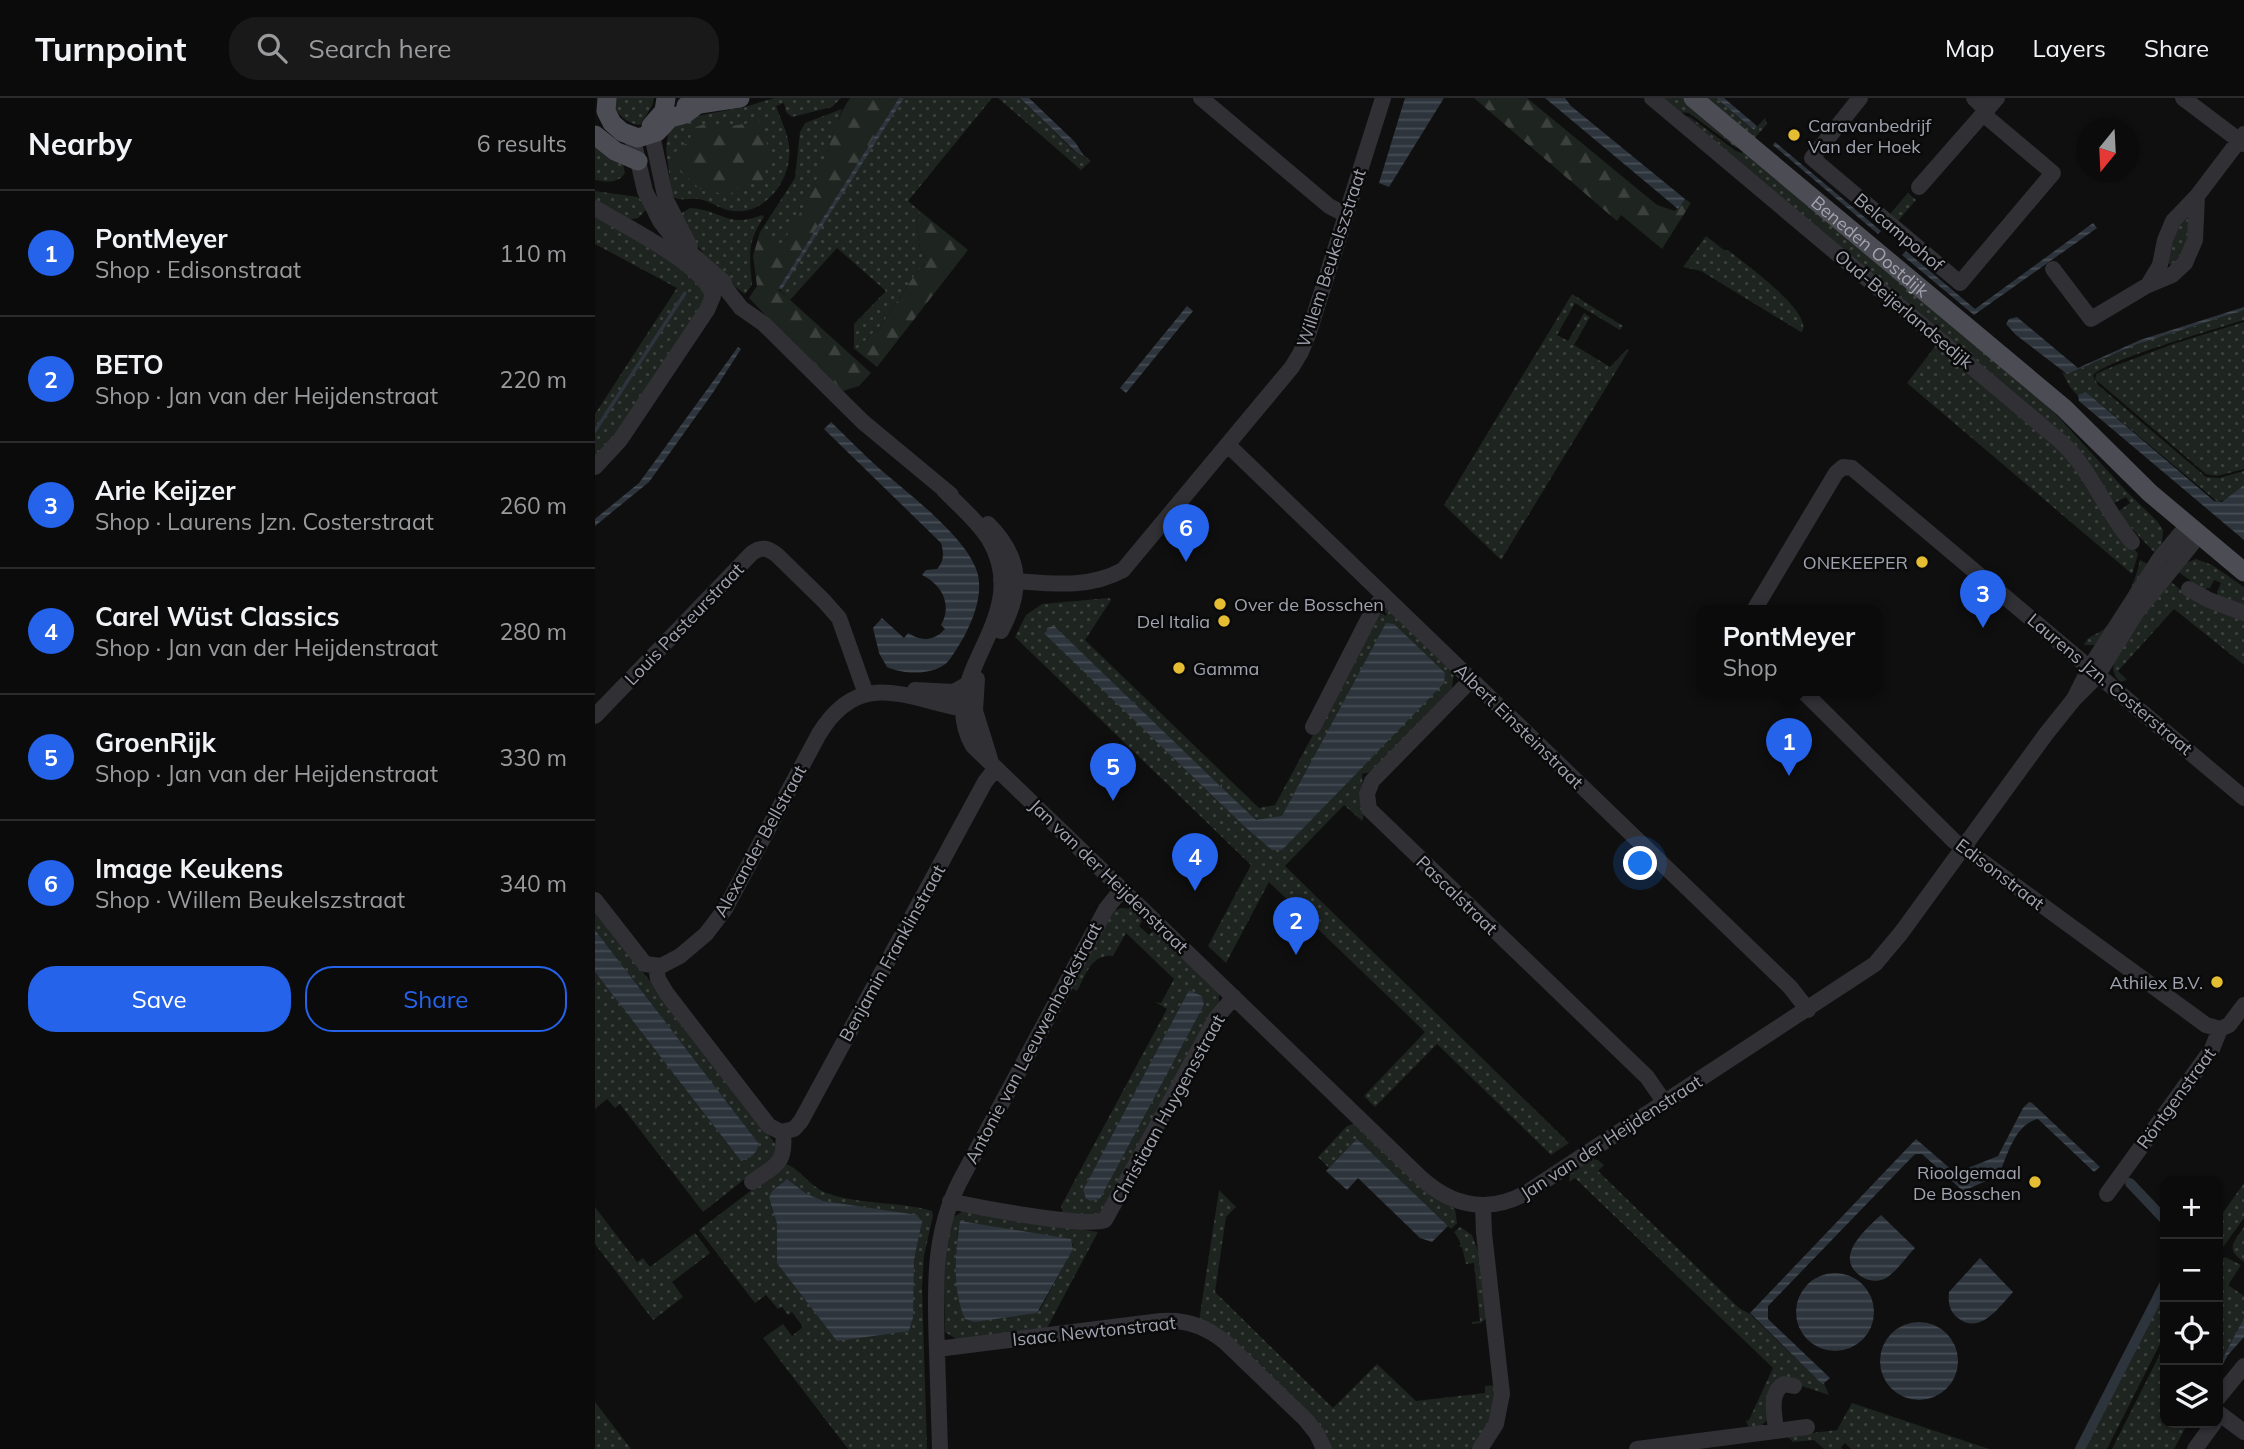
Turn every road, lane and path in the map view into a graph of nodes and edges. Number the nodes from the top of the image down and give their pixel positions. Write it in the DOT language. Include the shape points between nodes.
graph roads {
  1 [pos="740,98"];
  2 [pos="1201,98"];
  3 [pos="1383,98"];
  4 [pos="1652,98"];
  5 [pos="1693,98"];
  6 [pos="1860,98"];
  7 [pos="1974,98"];
  8 [pos="1997,98"];
  9 [pos="2183,98"];
  10 [pos="1985,112"];
  11 [pos="603,113"];
  12 [pos="654,122"];
  13 [pos="595,135"];
  14 [pos="2242,139"];
  15 [pos="638,161"];
  16 [pos="1919,187"];
  17 [pos="2197,196"];
  18 [pos="595,208"];
  19 [pos="662,211"];
  20 [pos="1346,215"];
  21 [pos="636,232"];
  22 [pos="2161,262"];
  23 [pos="2053,269"];
  24 [pos="2178,271"];
  25 [pos="2148,285"];
  26 [pos="1228,444"];
  27 [pos="595,467"];
  28 [pos="2189,536"];
  29 [pos="2131,542"];
  30 [pos="2244,572"];
  31 [pos="1009,580"];
  32 [pos="2244,586"];
  33 [pos="2189,589"];
  34 [pos="1384,596"];
  35 [pos="1757,605"];
  36 [pos="2244,613"];
  37 [pos="2095,670"];
  38 [pos="1471,680"];
  39 [pos="899,692"];
  40 [pos="866,694"];
  41 [pos="1808,696"];
  42 [pos="968,697"];
  43 [pos="595,716"];
  44 [pos="1313,727"];
  45 [pos="993,764"];
  46 [pos="2244,798"];
  47 [pos="1963,848"];
  48 [pos="1122,889"];
  49 [pos="595,900"];
  50 [pos="656,967"];
  51 [pos="1234,997"];
  52 [pos="2244,1005"];
  53 [pos="1808,1010"];
  54 [pos="2220,1029"];
  55 [pos="1665,1102"];
  56 [pos="783,1132"];
  57 [pos="752,1182"];
  58 [pos="2107,1194"];
  59 [pos="950,1201"];
  60 [pos="1483,1206"];
  61 [pos="937,1349"];
  62 [pos="2244,1366"];
  63 [pos="1794,1386"];
  64 [pos="2223,1403"];
  65 [pos="2223,1417"];
  66 [pos="1807,1427"];
  67 [pos="2208,1428"];
  68 [pos="1776,1431"];
  69 [pos="2244,1432"];
  70 [pos="1483,1448"];
  71 [pos="940,1449"];
  72 [pos="1324,1449"];
  73 [pos="1637,1449"];
  74 [pos="2195,1449"];
  1 -- 12 [label="main road" via="698,104 685,114"];
  2 -- 20 [label="street" via="1329,206"];
  3 -- 20 [label="street, Willem Beukelszstraat"];
  4 -- 29 [label="street, Oud-Beijerlandsedijk" via="2060,441 2083,465"];
  5 -- 28 [label="main road, Beneden Oostdijk" via="2087,429"];
  6 -- 10 [label="street, Belcampohof" via="1812,158 1960,283 2053,173"];
  7 -- 10 [label="street, Belcampohof"];
  8 -- 10 [label="street"];
  9 -- 14 [label="street"];
  10 -- 16 [label="street"];
  11 -- 12 [label="main road" via="630,127"];
  12 -- 15 [label="street" via="634,144"];
  12 -- 19 [label="street"];
  13 -- 15 [label="main road"];
  14 -- 17 [label="street"];
  15 -- 19 [label="street" via="645,191"];
  17 -- 22 [label="street" via="2171,225"];
  17 -- 24 [label="street" via="2194,245"];
  18 -- 21 [label="street"];
  19 -- 21 [label="street"];
  19 -- 31 [label="street" via="673,239 745,298 764,324 858,418 1003,540 1013,562"];
  20 -- 26 [label="street, Willem Beukelszstraat" via="1299,357"];
  21 -- 27 [label="street" via="690,269 709,288 713,299 628,429"];
  22 -- 24 [label="street"];
  22 -- 25 [label="street"];
  23 -- 25 [label="street" via="2091,319"];
  24 -- 25 [label="street"];
  26 -- 31 [label="street, Willem Beukelszstraat" via="1120,572 1076,584"];
  26 -- 34 [label="street, Albert Einsteinstraat"];
  28 -- 30 [label="main road, Beneden Oostdijk"];
  28 -- 32 [label="main road, Beneden Oostdijk"];
  28 -- 37 [label="street, Jan van der Heijdenstraat" via="2153,568"];
  31 -- 42 [label="street, Jan van der Heijdenstraat" via="1013,603"];
  33 -- 36 [label="street"];
  34 -- 38 [label="street, Albert Einsteinstraat"];
  34 -- 44 [label="street"];
  35 -- 37 [label="street, Laurens Jzn. Costerstraat" via="1836,473 1845,467 1855,469"];
  37 -- 46 [label="street, Laurens Jzn. Costerstraat"];
  37 -- 47 [label="street, Jan van der Heijdenstraat"];
  38 -- 53 [label="street, Albert Einsteinstraat" via="1790,987"];
  38 -- 55 [label="street, Pascalstraat" via="1372,781 1366,797 1369,809 1647,1077"];
  39 -- 40 [label="street, Alexander Bellstraat"];
  39 -- 42 [label="street, Alexander Bellstraat"];
  39 -- 42 [label="street, Alexander Bellstraat" via="954,692"];
  40 -- 43 [label="street, Louis Pasteurstraat" via="834,612 774,553 761,548"];
  40 -- 50 [label="street, Alexander Bellstraat" via="837,711 821,731 715,923 680,956"];
  41 -- 47 [label="street, Edisonstraat"];
  42 -- 45 [label="street, Jan van der Heijdenstraat" via="965,727 971,742"];
  45 -- 48 [label="street, Jan van der Heijdenstraat"];
  45 -- 56 [label="street, Benjamin Franklinstraat" via="801,1121"];
  47 -- 53 [label="street, Jan van der Heijdenstraat" via="1883,956"];
  47 -- 54 [label="street, Edisonstraat" via="2206,1025"];
  48 -- 51 [label="street, Jan van der Heijdenstraat"];
  48 -- 59 [label="street, Antonie van Leeuwenhoekstraat" via="1106,909"];
  49 -- 50 [label="street" via="642,960"];
  50 -- 56 [label="street" via="664,990 708,1048 769,1126"];
  51 -- 59 [label="street, Christiaan Huygensstraat" via="1216,1018 1103,1221"];
  51 -- 60 [label="street, Jan van der Heijdenstraat" via="1432,1187 1458,1202"];
  52 -- 54 [label="street, Röntgenstraat" via="2229,1026"];
  53 -- 55 [label="street, Jan van der Heijdenstraat"];
  54 -- 58 [label="street, Röntgenstraat" via="2212,1049"];
  55 -- 60 [label="street, Jan van der Heijdenstraat" via="1526,1193"];
  56 -- 57 [label="street" via="782,1159"];
  59 -- 61 [label="street, Antonie van Leeuwenhoekstraat" via="935,1270"];
  60 -- 70 [label="street" via="1502,1394 1496,1424"];
  61 -- 71 [label="street, Antonie van Leeuwenhoekstraat"];
  61 -- 72 [label="street, Isaac Newtonstraat" via="1161,1321 1189,1323 1225,1342 1306,1420"];
  62 -- 64 [label="street"];
  63 -- 68 [label="street" via="1784,1384 1776,1391"];
  65 -- 69 [label="street"];
  66 -- 68 [label="street"];
  67 -- 74 [label="street"];
  68 -- 73 [label="street"];
}
